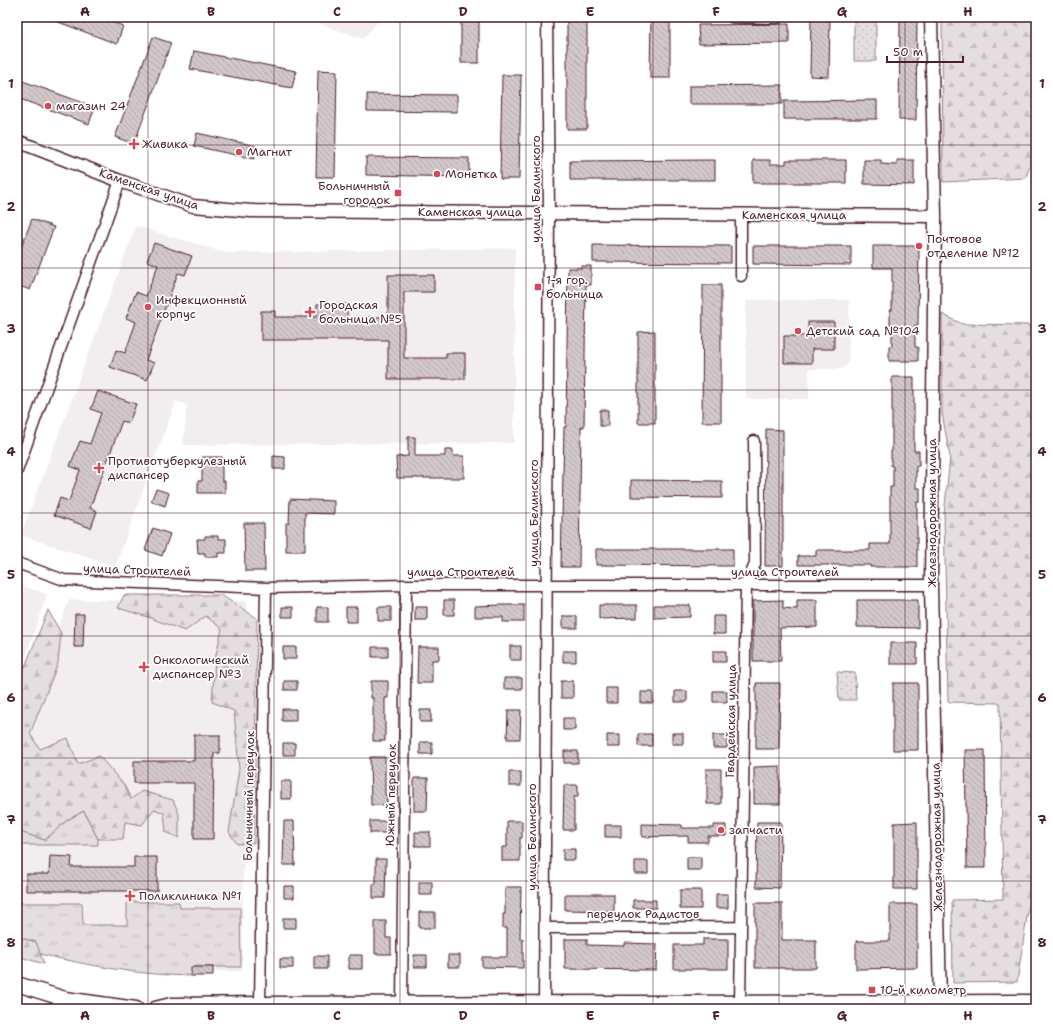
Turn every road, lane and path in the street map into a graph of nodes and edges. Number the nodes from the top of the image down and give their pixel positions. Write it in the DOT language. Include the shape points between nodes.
graph roads {
  1 [pos="547,17"];
  2 [pos="732,17"];
  3 [pos="931,17"];
  4 [pos="777,18"];
  5 [pos="17,141"];
  6 [pos="120,181"];
  7 [pos="549,213"];
  8 [pos="741,214"];
  9 [pos="935,216"];
  10 [pos="742,276"];
  11 [pos="754,441"];
  12 [pos="17,471"];
  13 [pos="17,563"];
  14 [pos="406,585"];
  15 [pos="746,585"];
  16 [pos="931,585"];
  17 [pos="547,586"];
  18 [pos="266,588"];
  19 [pos="741,927"];
  20 [pos="544,928"];
  21 [pos="17,984"];
  22 [pos="1036,1002"];
  23 [pos="740,1003"];
  24 [pos="260,1004"];
  25 [pos="402,1004"];
  26 [pos="940,1005"];
  27 [pos="544,1006"];
  28 [pos="136,1009"];
  29 [pos="155,1009"];
  1 -- 7 [label="street, улица Белинского"];
  2 -- 4 [label="street"];
  3 -- 9 [label="street, Железнодорожная улица"];
  5 -- 6 [label="street, Каменская улица"];
  6 -- 7 [label="street, Каменская улица" via="193,206 251,212"];
  6 -- 12 [label="street"];
  7 -- 8 [label="street, Каменская улица"];
  7 -- 17 [label="street, улица Белинского"];
  8 -- 9 [label="street, Каменская улица"];
  8 -- 10 [label="street"];
  9 -- 16 [label="street, Железнодорожная улица"];
  11 -- 15 [label="street, Гвардейская улица" via="755,564"];
  13 -- 18 [label="street, улица Строителей" via="64,580"];
  14 -- 17 [label="street, улица Строителей"];
  14 -- 18 [label="street, улица Строителей"];
  14 -- 25 [label="street, Южный переулок"];
  15 -- 16 [label="street, улица Строителей"];
  15 -- 17 [label="street, улица Строителей"];
  15 -- 19 [label="street, Гвардейская улица"];
  16 -- 26 [label="street, Железнодорожная улица"];
  17 -- 20 [label="street, улица Белинского"];
  18 -- 24 [label="street, Больничный переулок"];
  19 -- 20 [label="street, переулок Радистов"];
  19 -- 23 [label="street, Гвардейская улица"];
  20 -- 27 [label="street, улица Белинского"];
  21 -- 28 [label="main road" via="65,999"];
  22 -- 26 [label="main road"];
  23 -- 26 [label="main road"];
  23 -- 27 [label="main road"];
  24 -- 25 [label="main road"];
  24 -- 29 [label="main road" via="171,1005"];
  25 -- 27 [label="main road"];
}
